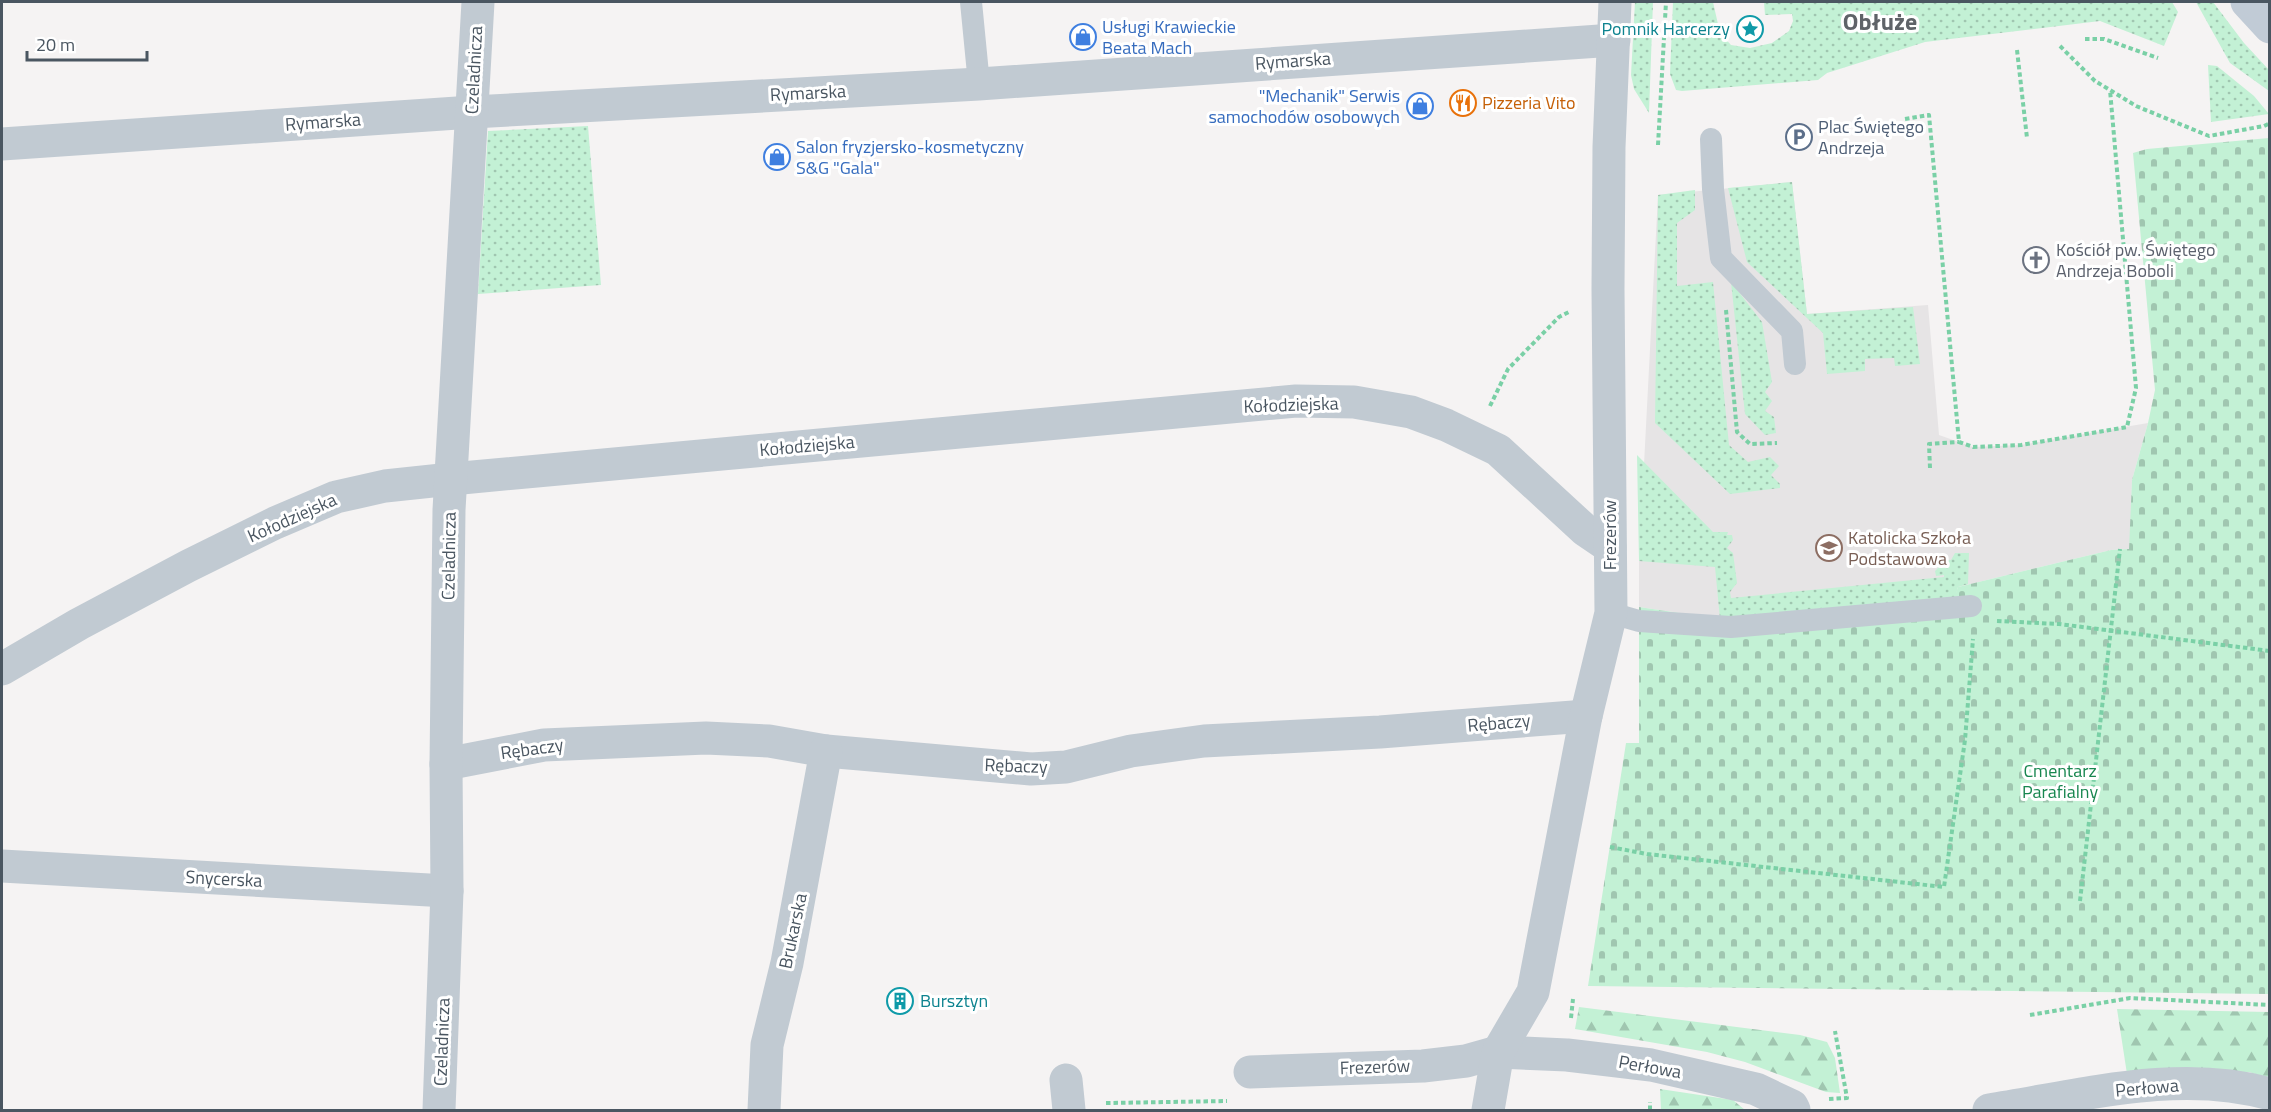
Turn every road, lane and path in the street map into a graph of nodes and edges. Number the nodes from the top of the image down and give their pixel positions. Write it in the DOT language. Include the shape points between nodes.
graph roads {
  1 [pos="478,2"];
  2 [pos="971,2"];
  3 [pos="1615,2"];
  4 [pos="1666,2"];
  5 [pos="2247,2"];
  6 [pos="2270,27"];
  7 [pos="2085,39"];
  8 [pos="1614,40"];
  9 [pos="2060,46"];
  10 [pos="2017,50"];
  11 [pos="2158,58"];
  12 [pos="979,84"];
  13 [pos="2110,90"];
  14 [pos="472,112"];
  15 [pos="1905,119"];
  16 [pos="2270,123"];
  17 [pos="2027,138"];
  18 [pos="1711,139"];
  19 [pos="2,144"];
  20 [pos="1658,145"];
  21 [pos="1721,258"];
  22 [pos="1608,289"];
  23 [pos="1795,364"];
  24 [pos="1464,434"];
  25 [pos="1959,442"];
  26 [pos="1777,443"];
  27 [pos="1930,468"];
  28 [pos="451,478"];
  29 [pos="1610,547"];
  30 [pos="2120,549"];
  31 [pos="1611,613"];
  32 [pos="1972,613"];
  33 [pos="2112,630"];
  34 [pos="2270,651"];
  35 [pos="2,669"];
  36 [pos="1586,716"];
  37 [pos="826,751"];
  38 [pos="446,764"];
  39 [pos="1610,846"];
  40 [pos="2,866"];
  41 [pos="447,891"];
  42 [pos="2080,901"];
  43 [pos="2270,1005"];
  44 [pos="2030,1015"];
  45 [pos="1835,1031"];
  46 [pos="1498,1052"];
  47 [pos="1250,1072"];
  48 [pos="2270,1094"];
  49 [pos="1068,1098"];
  50 [pos="1847,1098"];
  51 [pos="439,1110"];
  52 [pos="764,1110"];
  53 [pos="1488,1110"];
  54 [pos="1794,1110"];
  55 [pos="1989,1110"];
  1 -- 14 [label="street, Czeladnicza"];
  2 -- 12 [label="lane"];
  3 -- 8 [label="street, Frezerów"];
  4 -- 20 [label="path"];
  5 -- 6 [label="main road"];
  7 -- 11 [label="path" via="2104,39"];
  8 -- 12 [label="street, Rymarska"];
  8 -- 22 [label="street, Frezerów"];
  9 -- 13 [label="path" via="2095,81"];
  10 -- 17 [label="path"];
  12 -- 14 [label="street, Rymarska"];
  13 -- 16 [label="path" via="2136,106 2209,136"];
  13 -- 25 [label="path" via="2136,388 2127,427 2021,445 1973,447"];
  14 -- 19 [label="street, Rymarska"];
  14 -- 28 [label="street, Czeladnicza"];
  15 -- 25 [label="path" via="1929,115"];
  18 -- 21 [label="lane"];
  21 -- 23 [label="lane" via="1792,331"];
  21 -- 26 [label="path" via="1737,432 1750,444"];
  22 -- 24 [label="path" via="1560,317 1508,369 1489,409"];
  22 -- 29 [label="street, Frezerów"];
  24 -- 28 [label="street, Kołodziejska" via="1411,412 1354,402 1296,401"];
  24 -- 29 [label="street, Kołodziejska" via="1498,450 1585,530"];
  25 -- 27 [label="path" via="1929,444"];
  28 -- 35 [label="street, Kołodziejska" via="336,497 188,566"];
  28 -- 38 [label="street, Czeladnicza"];
  29 -- 31 [label="street, Frezerów"];
  30 -- 33 [label="path"];
  31 -- 32 [label="lane" via="1639,621 1731,627"];
  31 -- 36 [label="street, Frezerów"];
  32 -- 33 [label="path"];
  32 -- 39 [label="path" via="1965,740 1944,887 1647,854"];
  33 -- 34 [label="path"];
  33 -- 42 [label="path"];
  36 -- 37 [label="street, Rębaczy" via="1204,741 1131,751 1066,767 1031,769"];
  36 -- 46 [label="street, Frezerów" via="1533,992"];
  37 -- 38 [label="street, Rębaczy" via="769,741 706,738 544,745"];
  37 -- 52 [label="street, Brukarska" via="787,963 766,1045"];
  38 -- 41 [label="street, Czeladnicza"];
  40 -- 41 [label="street, Snycerska"];
  41 -- 51 [label="street, Czeladnicza"];
  43 -- 44 [label="path" via="2130,998"];
  45 -- 50 [label="path"];
  46 -- 47 [label="street, Frezerów" via="1423,1066"];
  46 -- 53 [label="street, Frezerów"];
  46 -- 54 [label="street, Perłowa" via="1651,1065 1756,1089"];
  47 -- 49 [label="path" via="1227,1101"];
  48 -- 55 [label="street, Perłowa" via="2213,1083 2140,1086"];
}
